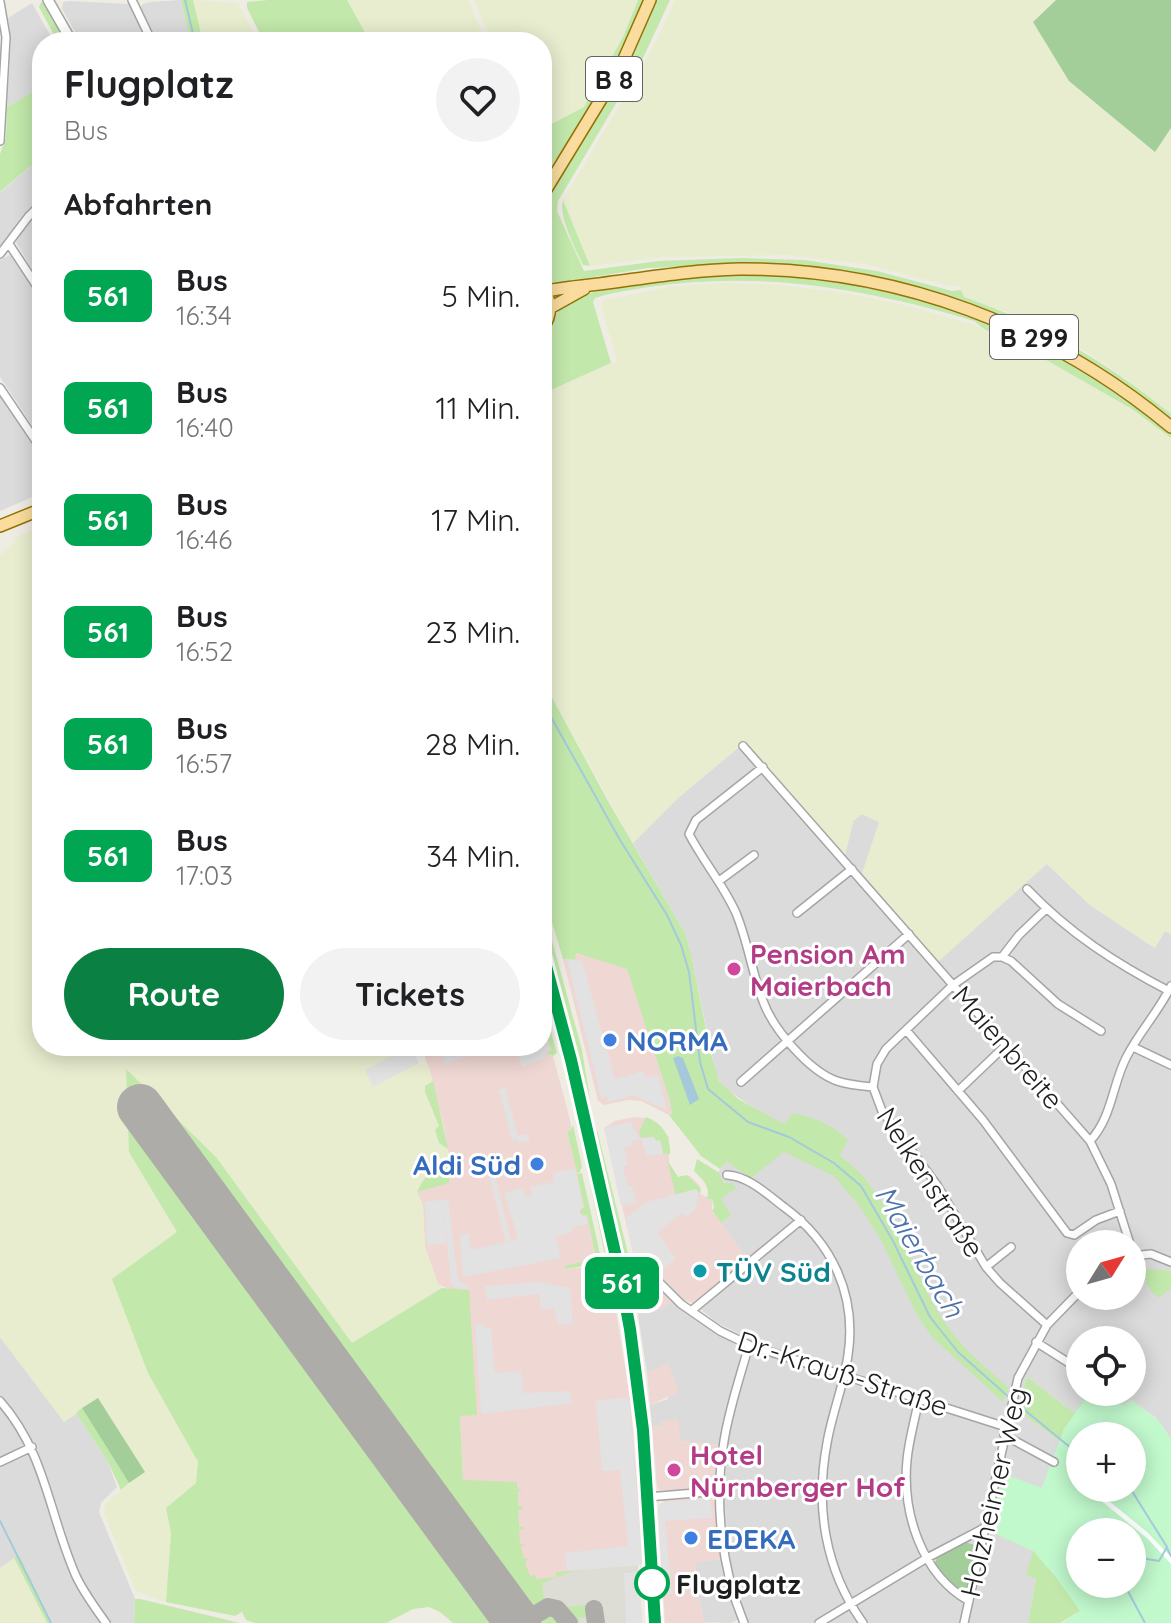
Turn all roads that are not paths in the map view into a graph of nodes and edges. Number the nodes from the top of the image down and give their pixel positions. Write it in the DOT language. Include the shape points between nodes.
graph roads {
  1 [pos="48,0"];
  2 [pos="132,0"];
  3 [pos="650,0"];
  4 [pos="0,2"];
  5 [pos="66,32"];
  6 [pos="147,32"];
  7 [pos="3,58"];
  8 [pos="0,141"];
  9 [pos="552,180"];
  10 [pos="32,213"];
  11 [pos="9,244"];
  12 [pos="0,254"];
  13 [pos="32,279"];
  14 [pos="597,285"];
  15 [pos="552,288"];
  16 [pos="552,307"];
  17 [pos="0,388"];
  18 [pos="1171,427"];
  19 [pos="32,435"];
  20 [pos="32,513"];
  21 [pos="0,526"];
  22 [pos="743,746"];
  23 [pos="763,767"];
  24 [pos="754,855"];
  25 [pos="852,869"];
  26 [pos="719,881"];
  27 [pos="1027,889"];
  28 [pos="1046,909"];
  29 [pos="797,913"];
  30 [pos="909,934"];
  31 [pos="1002,957"];
  32 [pos="953,985"];
  33 [pos="552,989"];
  34 [pos="1170,989"];
  35 [pos="906,1030"];
  36 [pos="1101,1031"];
  37 [pos="789,1040"];
  38 [pos="1005,1046"];
  39 [pos="1133,1047"];
  40 [pos="1171,1065"];
  41 [pos="741,1082"];
  42 [pos="873,1087"];
  43 [pos="958,1091"];
  44 [pos="1090,1141"];
  45 [pos="727,1175"];
  46 [pos="1120,1211"];
  47 [pos="801,1220"];
  48 [pos="1126,1230"];
  49 [pos="1011,1247"];
  50 [pos="1146,1253"];
  51 [pos="1170,1259"];
  52 [pos="986,1267"];
  53 [pos="620,1276"];
  54 [pos="1066,1305"];
  55 [pos="691,1311"];
  56 [pos="1047,1325"];
  57 [pos="1036,1342"];
  58 [pos="749,1345"];
  59 [pos="1066,1361"];
  60 [pos="844,1375"];
  61 [pos="919,1399"];
  62 [pos="0,1401"];
  63 [pos="1005,1431"];
  64 [pos="32,1447"];
  65 [pos="0,1462"];
  66 [pos="1054,1462"];
  67 [pos="720,1491"];
  68 [pos="647,1497"];
  69 [pos="986,1527"];
  70 [pos="927,1558"];
  71 [pos="969,1601"];
  72 [pos="850,1604"];
  73 [pos="106,1623"];
  74 [pos="655,1623"];
  75 [pos="744,1623"];
  76 [pos="819,1623"];
  77 [pos="863,1623"];
  78 [pos="964,1623"];
  1 -- 5 [label="street"];
  2 -- 6 [label="street"];
  3 -- 9 [label="main road, B 8" via="620,68"];
  4 -- 7 [label="street" via="5,19"];
  7 -- 8 [label="street"];
  10 -- 11 [label="street"];
  11 -- 12 [label="street"];
  11 -- 13 [label="street"];
  14 -- 15 [label="main road, B 299"];
  14 -- 16 [label="main road, B 299"];
  14 -- 18 [label="main road, B 299" via="742,269 823,274 903,289 972,310 1058,349"];
  17 -- 19 [label="street"];
  20 -- 21 [label="main road"];
  22 -- 23 [label="street, Maienbreite"];
  23 -- 25 [label="street, Maienbreite"];
  23 -- 26 [label="street" via="689,830"];
  24 -- 26 [label="street"];
  25 -- 29 [label="street"];
  25 -- 30 [label="street, Maienbreite"];
  26 -- 37 [label="street" via="741,928 767,1011"];
  27 -- 28 [label="street"];
  28 -- 31 [label="street"];
  28 -- 34 [label="street" via="1108,958"];
  30 -- 32 [label="street, Maienbreite"];
  30 -- 37 [label="street"];
  31 -- 32 [label="street, Nelkenstraße" via="982,962"];
  31 -- 36 [label="street" via="1058,1004"];
  32 -- 35 [label="street, Nelkenstraße"];
  32 -- 38 [label="street, Maienbreite"];
  33 -- 53 [label="main road"];
  34 -- 39 [label="street"];
  35 -- 42 [label="street, Nelkenstraße" via="879,1059"];
  35 -- 43 [label="street"];
  37 -- 41 [label="street"];
  37 -- 42 [label="street" via="830,1078"];
  38 -- 43 [label="street"];
  38 -- 44 [label="street, Maienbreite"];
  39 -- 40 [label="street"];
  39 -- 44 [label="street" via="1104,1123"];
  42 -- 52 [label="street, Nelkenstraße" via="882,1111 930,1175"];
  43 -- 46 [label="street" via="1067,1233 1074,1235"];
  44 -- 46 [label="street, Maienbreite"];
  45 -- 47 [label="street" via="742,1178"];
  46 -- 48 [label="street, Maienbreite"];
  47 -- 55 [label="street"];
  47 -- 60 [label="street" via="829,1253 844,1286 850,1328"];
  49 -- 52 [label="street, Nelkenstraße"];
  50 -- 51 [label="street"];
  52 -- 56 [label="street, Nelkenstraße"];
  53 -- 55 [label="street, Dr.-Krauß-Straße" via="651,1275"];
  53 -- 68 [label="main road" via="640,1399"];
  54 -- 56 [label="street, Holzheimer Weg"];
  55 -- 58 [label="street, Dr.-Krauß-Straße"];
  56 -- 57 [label="street, Holzheimer Weg"];
  57 -- 59 [label="street"];
  57 -- 63 [label="street, Holzheimer Weg" via="1014,1391"];
  58 -- 60 [label="street, Dr.-Krauß-Straße"];
  58 -- 67 [label="street" via="724,1440"];
  60 -- 61 [label="street, Dr.-Krauß-Straße"];
  60 -- 72 [label="street" via="827,1444 822,1507 830,1557"];
  61 -- 63 [label="street, Dr.-Krauß-Straße"];
  61 -- 70 [label="street" via="907,1477 910,1509"];
  62 -- 64 [label="street"];
  63 -- 66 [label="street, Dr.-Krauß-Straße"];
  63 -- 69 [label="street, Holzheimer Weg"];
  64 -- 65 [label="street"];
  64 -- 73 [label="street" via="74,1571"];
  67 -- 68 [label="street"];
  67 -- 75 [label="street" via="731,1588"];
  68 -- 74 [label="main road"];
  69 -- 70 [label="street"];
  69 -- 71 [label="street, Holzheimer Weg"];
  70 -- 71 [label="street"];
  70 -- 72 [label="street"];
  71 -- 78 [label="street, Holzheimer Weg"];
  72 -- 76 [label="street"];
  72 -- 77 [label="street"];
}
